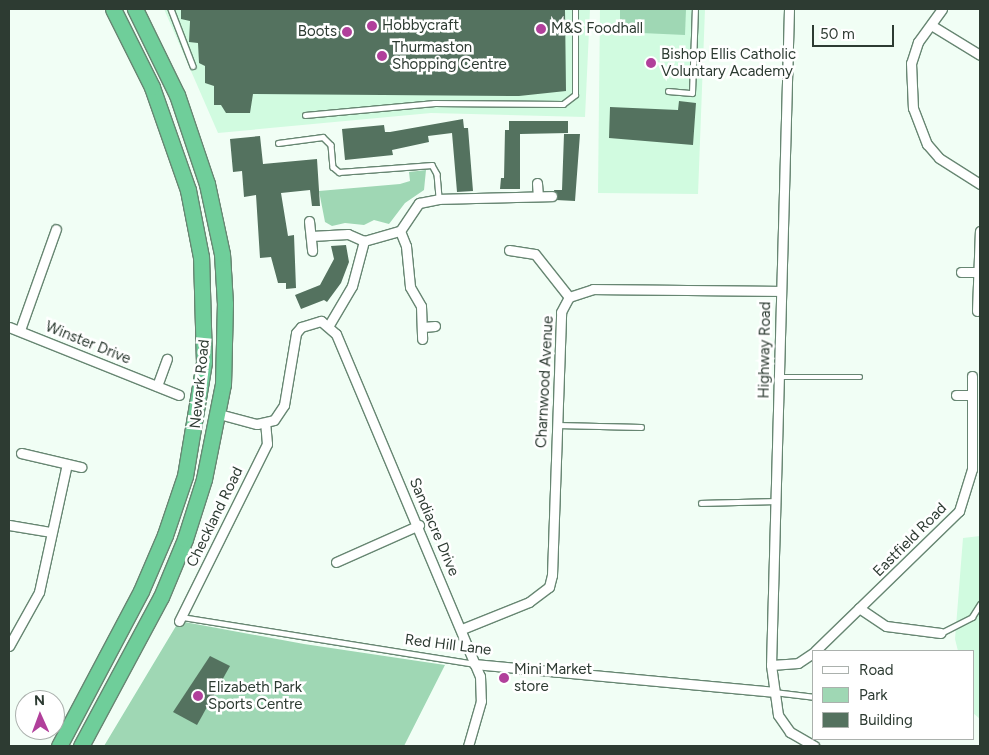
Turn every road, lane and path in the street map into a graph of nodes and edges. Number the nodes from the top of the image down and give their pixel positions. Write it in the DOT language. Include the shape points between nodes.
graph roads {
  1 [pos="113,9"];
  2 [pos="135,9"];
  3 [pos="171,9"];
  4 [pos="574,9"];
  5 [pos="695,9"];
  6 [pos="789,9"];
  7 [pos="942,9"];
  8 [pos="931,26"];
  9 [pos="980,55"];
  10 [pos="193,66"];
  11 [pos="668,91"];
  12 [pos="305,115"];
  13 [pos="278,143"];
  14 [pos="537,183"];
  15 [pos="980,184"];
  16 [pos="538,196"];
  17 [pos="552,196"];
  18 [pos="439,199"];
  19 [pos="309,221"];
  20 [pos="56,229"];
  21 [pos="400,231"];
  22 [pos="980,231"];
  23 [pos="311,236"];
  24 [pos="364,241"];
  25 [pos="508,250"];
  26 [pos="312,251"];
  27 [pos="961,272"];
  28 [pos="977,272"];
  29 [pos="781,291"];
  30 [pos="569,297"];
  31 [pos="977,311"];
  32 [pos="329,325"];
  33 [pos="435,326"];
  34 [pos="9,327"];
  35 [pos="422,327"];
  36 [pos="20,330"];
  37 [pos="422,339"];
  38 [pos="167,359"];
  39 [pos="972,376"];
  40 [pos="778,377"];
  41 [pos="860,377"];
  42 [pos="157,386"];
  43 [pos="180,395"];
  44 [pos="956,395"];
  45 [pos="972,395"];
  46 [pos="219,414"];
  47 [pos="265,423"];
  48 [pos="556,425"];
  49 [pos="641,427"];
  50 [pos="21,453"];
  51 [pos="67,464"];
  52 [pos="81,467"];
  53 [pos="775,501"];
  54 [pos="701,502"];
  55 [pos="9,525"];
  56 [pos="419,525"];
  57 [pos="52,532"];
  58 [pos="336,562"];
  59 [pos="980,604"];
  60 [pos="859,608"];
  61 [pos="180,619"];
  62 [pos="462,629"];
  63 [pos="942,633"];
  64 [pos="9,646"];
  65 [pos="816,650"];
  66 [pos="812,653"];
  67 [pos="474,664"];
  68 [pos="771,665"];
  69 [pos="772,692"];
  70 [pos="812,697"];
  71 [pos="59,746"];
  72 [pos="81,746"];
  73 [pos="468,746"];
  74 [pos="814,746"];
  1 -- 71 [label="highway, Newark Road" via="159,104 188,190 201,257 204,362 185,476 165,535 141,591"];
  2 -- 46 [label="highway, Newark Road" via="177,95 215,217 225,304"];
  3 -- 10 [label="lane"];
  4 -- 12 [label="lane" via="575,95 563,104 434,103"];
  5 -- 11 [label="lane" via="692,93"];
  6 -- 29 [label="street, Highway Road"];
  7 -- 8 [label="street"];
  8 -- 9 [label="street"];
  8 -- 15 [label="street" via="918,42 911,63 910,83 918,125 939,158"];
  13 -- 18 [label="lane" via="323,137 331,145 333,167 339,172 432,164 437,174"];
  14 -- 16 [label="street"];
  16 -- 17 [label="street"];
  16 -- 18 [label="street"];
  18 -- 21 [label="street" via="415,207"];
  19 -- 23 [label="street"];
  20 -- 36 [label="street"];
  21 -- 24 [label="street"];
  21 -- 35 [label="street" via="406,246 410,287 421,306"];
  22 -- 28 [label="street"];
  23 -- 24 [label="street" via="348,234"];
  23 -- 26 [label="street"];
  24 -- 32 [label="street" via="352,286"];
  25 -- 30 [label="street" via="535,254"];
  27 -- 28 [label="street"];
  28 -- 31 [label="street"];
  29 -- 30 [label="street, Charnwood Avenue" via="593,289"];
  29 -- 40 [label="street, Highway Road"];
  30 -- 48 [label="street, Charnwood Avenue" via="562,312"];
  32 -- 47 [label="street" via="311,322 296,333 284,405 274,420"];
  32 -- 56 [label="street, Sandiacre Drive"];
  33 -- 35 [label="street"];
  34 -- 36 [label="street, Winster Drive"];
  35 -- 37 [label="street"];
  36 -- 42 [label="street, Winster Drive"];
  38 -- 42 [label="street"];
  39 -- 45 [label="street, Eastfield Road"];
  40 -- 41 [label="lane"];
  40 -- 53 [label="street, Highway Road"];
  42 -- 43 [label="street, Winster Drive"];
  44 -- 45 [label="street"];
  45 -- 60 [label="street, Eastfield Road" via="970,484 958,512"];
  46 -- 47 [label="street"];
  46 -- 72 [label="highway, Newark Road" via="204,479 164,589"];
  47 -- 61 [label="street, Checkland Road" via="266,444"];
  48 -- 49 [label="lane"];
  48 -- 62 [label="street, Charnwood Avenue" via="549,587 529,602"];
  50 -- 51 [label="street"];
  51 -- 52 [label="street"];
  51 -- 57 [label="street"];
  53 -- 54 [label="lane"];
  53 -- 68 [label="street, Highway Road"];
  55 -- 57 [label="street"];
  56 -- 58 [label="street"];
  56 -- 62 [label="street, Sandiacre Drive"];
  57 -- 64 [label="street" via="34,605"];
  59 -- 63 [label="lane" via="972,617"];
  60 -- 63 [label="street" via="886,626"];
  60 -- 65 [label="street, Eastfield Road"];
  61 -- 67 [label="lane, Red Hill Lane"];
  62 -- 67 [label="street, Sandiacre Drive"];
  66 -- 68 [label="street, Eastfield Road" via="798,663"];
  67 -- 69 [label="street, Red Hill Lane"];
  67 -- 73 [label="street, Sandiacre Drive" via="482,689"];
  68 -- 69 [label="street, Highway Road"];
  69 -- 70 [label="lane"];
  69 -- 74 [label="street, Highway Road" via="778,715 790,732"];
}
